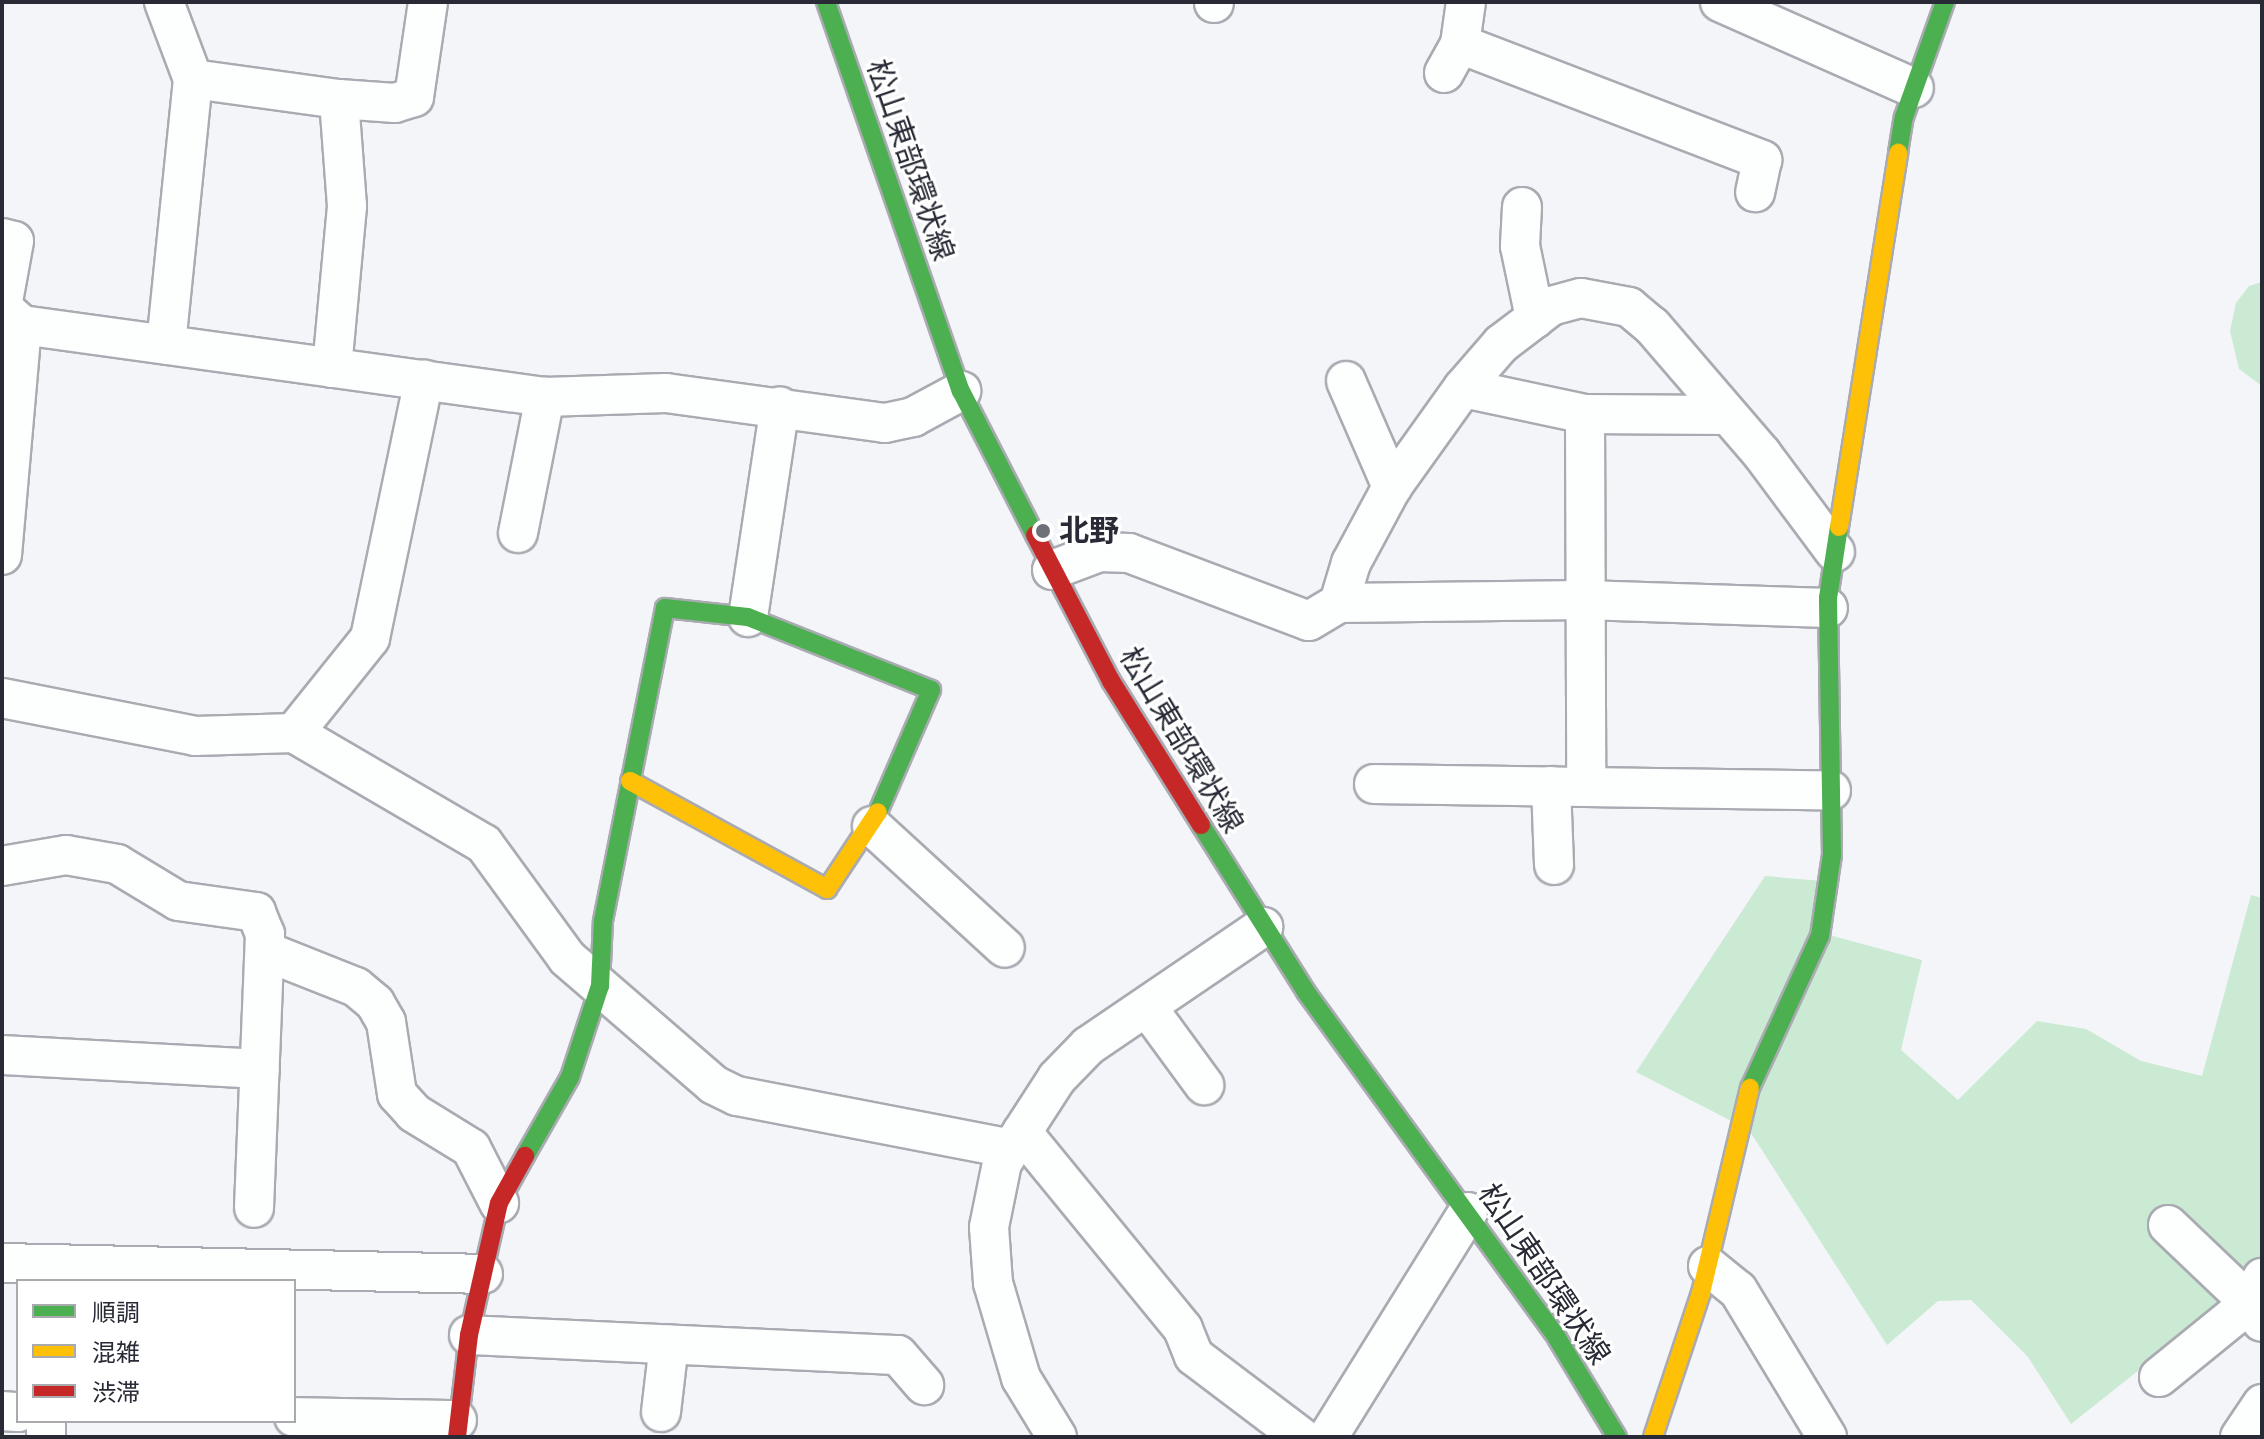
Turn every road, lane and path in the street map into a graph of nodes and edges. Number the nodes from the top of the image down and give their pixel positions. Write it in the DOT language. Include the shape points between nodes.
graph roads {
  1 [pos="164,2"];
  2 [pos="428,2"];
  3 [pos="826,2"];
  4 [pos="1466,2"];
  5 [pos="1720,2"];
  6 [pos="1945,2"];
  7 [pos="193,79"];
  8 [pos="1914,88"];
  9 [pos="339,99"];
  10 [pos="1755,192"];
  11 [pos="1522,207"];
  12 [pos="2,238"];
  13 [pos="1535,318"];
  14 [pos="22,325"];
  15 [pos="166,345"];
  16 [pos="332,368"];
  17 [pos="424,380"];
  18 [pos="1346,381"];
  19 [pos="1463,388"];
  20 [pos="961,391"];
  21 [pos="545,397"];
  22 [pos="780,406"];
  23 [pos="1585,414"];
  24 [pos="1725,415"];
  25 [pos="1392,487"];
  26 [pos="518,533"];
  27 [pos="1835,552"];
  28 [pos="2,555"];
  29 [pos="1052,570"];
  30 [pos="1584,600"];
  31 [pos="1339,603"];
  32 [pos="1828,608"];
  33 [pos="748,617"];
  34 [pos="2,698"];
  35 [pos="294,733"];
  36 [pos="630,781"];
  37 [pos="1374,784"];
  38 [pos="1569,787"];
  39 [pos="1831,790"];
  40 [pos="872,826"];
  41 [pos="1554,865"];
  42 [pos="2,866"];
  43 [pos="1263,927"];
  44 [pos="1005,948"];
  45 [pos="265,951"];
  46 [pos="600,986"];
  47 [pos="1147,1007"];
  48 [pos="2,1055"];
  49 [pos="260,1069"];
  50 [pos="1204,1085"];
  51 [pos="1017,1141"];
  52 [pos="499,1203"];
  53 [pos="254,1208"];
  54 [pos="1468,1212"];
  55 [pos="2168,1225"];
  56 [pos="2,1263"];
  57 [pos="1708,1266"];
  58 [pos="483,1274"];
  59 [pos="2258,1301"];
  60 [pos="469,1335"];
  61 [pos="669,1344"];
  62 [pos="2159,1377"];
  63 [pos="924,1385"];
  64 [pos="2262,1404"];
  65 [pos="661,1412"];
  66 [pos="296,1417"];
  67 [pos="1256,1424"];
  68 [pos="457,1428"];
  69 [pos="1057,1437"];
  70 [pos="1301,1437"];
  71 [pos="1328,1437"];
  72 [pos="1617,1437"];
  73 [pos="1653,1437"];
  74 [pos="1827,1437"];
  75 [pos="2240,1437"];
  1 -- 7 [label="street"];
  2 -- 9 [label="street" via="414,97 395,103"];
  3 -- 20 [label="street, 松山東部環状線"];
  4 -- 10 [label="street" via="1452,59 1762,160"];
  5 -- 8 [label="street"];
  6 -- 8 [label="street"];
  7 -- 9 [label="street"];
  7 -- 15 [label="street"];
  8 -- 27 [label="street" via="1904,117"];
  9 -- 16 [label="street" via="347,206"];
  11 -- 13 [label="street" via="1520,246"];
  12 -- 14 [label="street" via="14,241 2,307"];
  13 -- 19 [label="street"];
  13 -- 24 [label="street" via="1551,306 1581,298 1629,307"];
  14 -- 15 [label="street"];
  14 -- 28 [label="street"];
  15 -- 16 [label="street"];
  16 -- 17 [label="street"];
  17 -- 21 [label="street"];
  17 -- 35 [label="street" via="370,638"];
  18 -- 25 [label="street"];
  19 -- 23 [label="street"];
  19 -- 25 [label="street"];
  20 -- 22 [label="street" via="913,417 885,423"];
  20 -- 29 [label="street, 松山東部環状線"];
  21 -- 22 [label="street" via="666,393"];
  21 -- 26 [label="street"];
  22 -- 33 [label="street"];
  23 -- 24 [label="street"];
  23 -- 30 [label="street"];
  24 -- 27 [label="street"];
  25 -- 31 [label="street" via="1351,563"];
  27 -- 32 [label="street"];
  29 -- 31 [label="street" via="1100,552 1129,553 1287,617 1309,621"];
  29 -- 43 [label="street, 松山東部環状線" via="1118,693"];
  30 -- 31 [label="street"];
  30 -- 32 [label="street"];
  30 -- 38 [label="street"];
  32 -- 39 [label="street"];
  33 -- 36 [label="street" via="665,608"];
  33 -- 40 [label="street" via="931,690"];
  34 -- 35 [label="street" via="195,736"];
  35 -- 46 [label="street" via="484,844 505,864 551,941"];
  36 -- 40 [label="street" via="827,889"];
  36 -- 46 [label="street" via="603,921"];
  37 -- 38 [label="street"];
  38 -- 39 [label="street"];
  38 -- 41 [label="street"];
  39 -- 57 [label="street" via="1832,855 1820,936 1750,1087"];
  40 -- 44 [label="street"];
  42 -- 45 [label="street" via="66,855 117,864 178,901 256,912"];
  43 -- 47 [label="street"];
  43 -- 54 [label="street, 松山東部環状線"];
  45 -- 49 [label="street"];
  45 -- 52 [label="street" via="356,987 375,1003 386,1022 397,1094 414,1113 471,1148"];
  46 -- 51 [label="street" via="714,1085 737,1096"];
  46 -- 52 [label="street" via="570,1077"];
  47 -- 50 [label="street"];
  47 -- 51 [label="street" via="1088,1046 1057,1078"];
  48 -- 49 [label="street"];
  49 -- 53 [label="street"];
  51 -- 67 [label="street" via="1183,1329 1194,1356"];
  51 -- 69 [label="street" via="992,1193 993,1283 1021,1378"];
  52 -- 58 [label="street"];
  54 -- 71 [label="street"];
  54 -- 72 [label="street, 松山東部環状線"];
  55 -- 59 [label="street"];
  56 -- 58 [label="street"];
  57 -- 73 [label="street"];
  57 -- 74 [label="street" via="1738,1290"];
  58 -- 60 [label="street"];
  59 -- 62 [label="street"];
  60 -- 61 [label="street"];
  60 -- 68 [label="street"];
  61 -- 63 [label="street" via="898,1355"];
  61 -- 65 [label="street"];
  64 -- 75 [label="street"];
  66 -- 68 [label="street"];
  67 -- 70 [label="street"];
}
